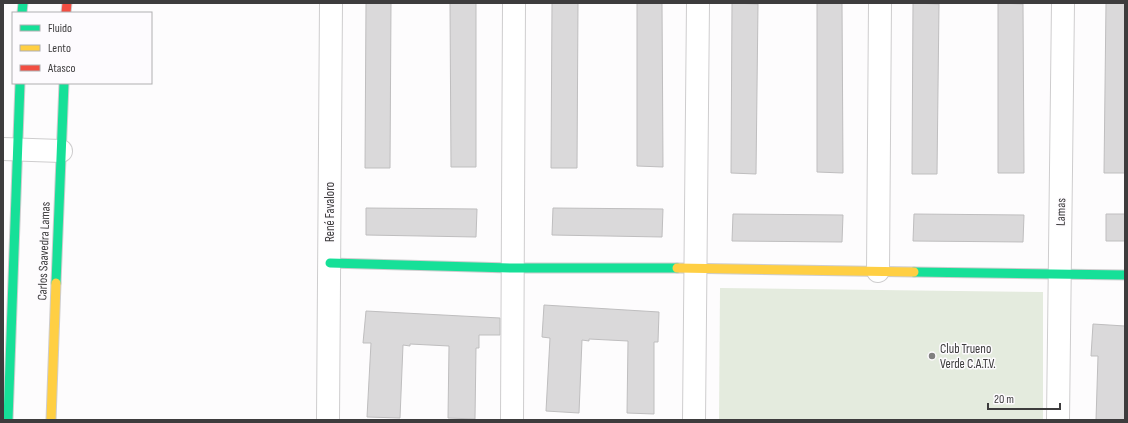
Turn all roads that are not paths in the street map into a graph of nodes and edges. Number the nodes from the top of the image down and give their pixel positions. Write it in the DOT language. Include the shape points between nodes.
graph roads {
  1 [pos="331,3"];
  2 [pos="514,3"];
  3 [pos="698,3"];
  4 [pos="880,3"];
  5 [pos="1064,3"];
  6 [pos="20,84"];
  7 [pos="64,84"];
  8 [pos="10,149"];
  9 [pos="61,151"];
  10 [pos="330,263"];
  11 [pos="512,268"];
  12 [pos="695,268"];
  13 [pos="878,271"];
  14 [pos="1060,274"];
  15 [pos="1125,275"];
  16 [pos="8,420"];
  17 [pos="51,420"];
  18 [pos="328,420"];
  19 [pos="512,420"];
  20 [pos="694,420"];
  21 [pos="1058,420"];
  1 -- 10 [label="street, René Favaloro"];
  2 -- 11 [label="street"];
  3 -- 12 [label="street"];
  4 -- 13 [label="street"];
  5 -- 14 [label="street, Lamas"];
  6 -- 8 [label="street"];
  7 -- 9 [label="street, Carlos Saavedra Lamas"];
  8 -- 9 [label="street"];
  8 -- 16 [label="street"];
  9 -- 17 [label="street, Carlos Saavedra Lamas"];
  10 -- 11 [label="street"];
  10 -- 18 [label="street, René Favaloro"];
  11 -- 12 [label="street"];
  11 -- 19 [label="street"];
  12 -- 13 [label="street"];
  12 -- 20 [label="street"];
  13 -- 14 [label="street"];
  14 -- 15 [label="street"];
  14 -- 21 [label="street, Lamas"];
}
